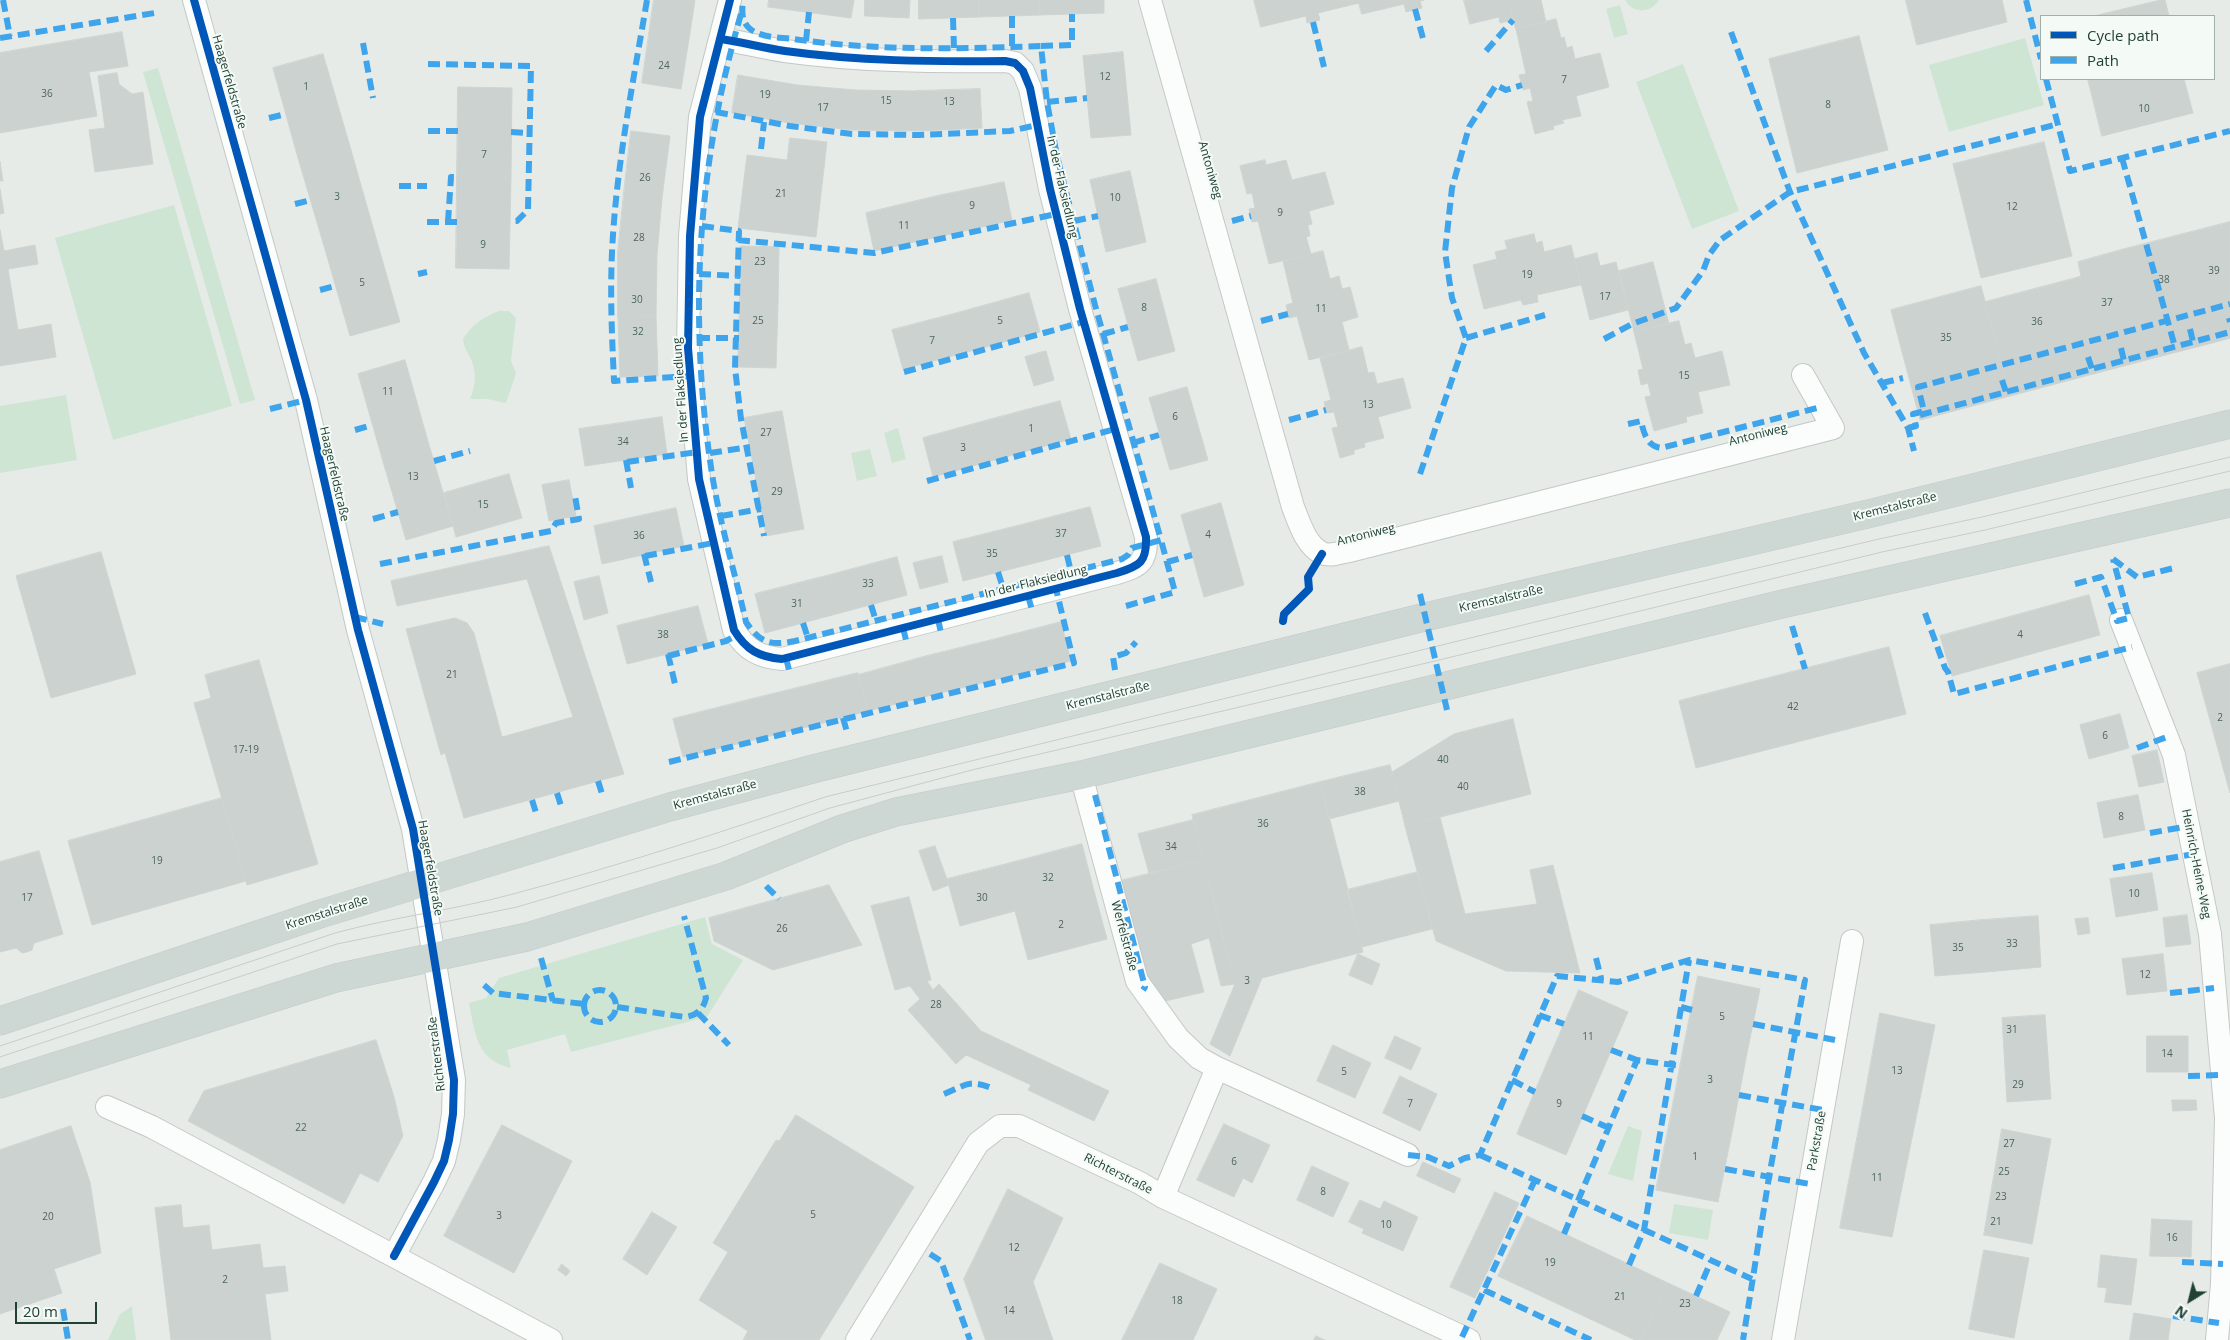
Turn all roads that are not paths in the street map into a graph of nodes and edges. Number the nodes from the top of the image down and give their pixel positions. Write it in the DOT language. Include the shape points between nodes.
graph roads {
  1 [pos="194,0"];
  2 [pos="730,0"];
  3 [pos="1150,0"];
  4 [pos="721,39"];
  5 [pos="1803,375"];
  6 [pos="2230,424"];
  7 [pos="2230,503"];
  8 [pos="2121,620"];
  9 [pos="1080,775"];
  10 [pos="422,883"];
  11 [pos="1852,941"];
  12 [pos="434,957"];
  13 [pos="0,1021"];
  14 [pos="1217,1068"];
  15 [pos="0,1084"];
  16 [pos="107,1107"];
  17 [pos="2228,1118"];
  18 [pos="1408,1155"];
  19 [pos="1163,1197"];
  20 [pos="394,1256"];
  21 [pos="551,1340"];
  22 [pos="857,1340"];
  23 [pos="1469,1340"];
  24 [pos="1783,1340"];
  25 [pos="2217,1340"];
  1 -- 10 [label="street, Haagerfeldstraße" via="306,400 358,630 413,830"];
  2 -- 4 [label="street, In der Flaksiedlung"];
  3 -- 5 [label="street, Antoniweg" via="1293,507 1305,535 1322,554 1349,551 1833,428"];
  4 -- 4 [label="street, In der Flaksiedlung" via="784,51 858,58 911,62 1005,61 1015,63 1023,71 1030,88 1050,189 1083,322 1146,537 1147,550 1142,561 1117,573 782,659 754,653 742,643 734,630 699,479 688,348 690,236 700,118"];
  6 -- 10 [label="main road, Kremstalstraße" via="1872,513 1425,617 813,769 670,808"];
  7 -- 9 [label="main road" via="1778,605"];
  8 -- 17 [label="street, Heinrich-Heine-Weg" via="2178,769 2210,934"];
  9 -- 12 [label="main road" via="896,812 842,829 726,876 527,937"];
  9 -- 14 [label="street, Werfelstraße" via="1137,982 1178,1038 1199,1058"];
  10 -- 12 [label="street, Haagerfeldstraße"];
  10 -- 13 [label="main road, Kremstalstraße"];
  11 -- 24 [label="street, Parkstraße"];
  12 -- 15 [label="main road" via="336,978"];
  12 -- 20 [label="street, Richterstraße" via="454,1080 452,1122 444,1161"];
  14 -- 18 [label="street, Werfelstraße"];
  14 -- 19 [label="street"];
  16 -- 20 [label="street" via="152,1127"];
  17 -- 25 [label="street, Heinrich-Heine-Weg"];
  19 -- 22 [label="street, Richterstraße" via="1019,1126 1000,1126 978,1143"];
  19 -- 23 [label="street, Richterstraße"];
  20 -- 21 [label="street"];
}
